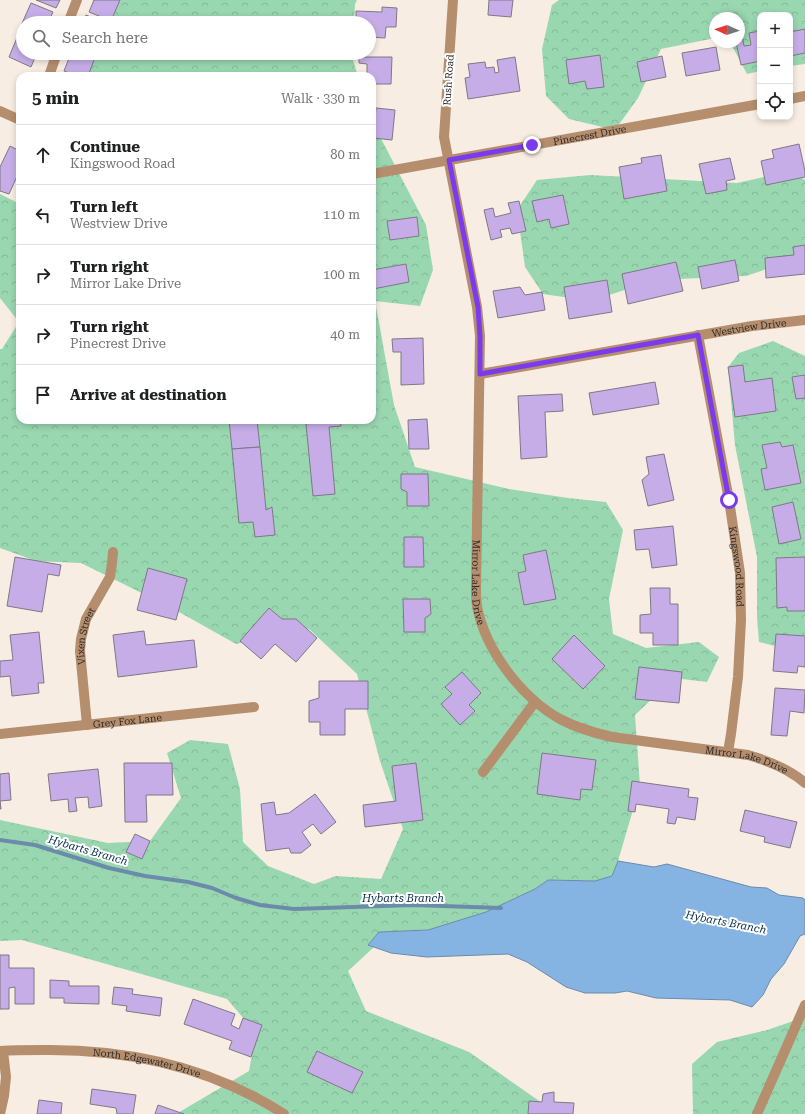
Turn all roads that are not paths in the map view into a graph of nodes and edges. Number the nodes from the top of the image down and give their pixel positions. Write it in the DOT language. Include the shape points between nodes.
graph roads {
  1 [pos="77,0"];
  2 [pos="453,0"];
  3 [pos="71,16"];
  4 [pos="55,60"];
  5 [pos="50,72"];
  6 [pos="805,96"];
  7 [pos="793,98"];
  8 [pos="757,105"];
  9 [pos="0,111"];
  10 [pos="16,118"];
  11 [pos="449,160"];
  12 [pos="376,173"];
  13 [pos="805,320"];
  14 [pos="698,335"];
  15 [pos="480,374"];
  16 [pos="113,552"];
  17 [pos="535,702"];
  18 [pos="254,707"];
  19 [pos="87,725"];
  20 [pos="0,734"];
  21 [pos="728,752"];
  22 [pos="483,772"];
  23 [pos="805,783"];
  24 [pos="805,1005"];
  25 [pos="2,1051"];
  26 [pos="0,1114"];
  27 [pos="284,1114"];
  28 [pos="757,1114"];
  1 -- 3 [label="street"];
  2 -- 11 [label="street, Rush Road" via="444,137"];
  4 -- 5 [label="street"];
  6 -- 7 [label="street"];
  8 -- 11 [label="street, Pinecrest Drive"];
  9 -- 10 [label="street"];
  11 -- 12 [label="street, Pinecrest Drive"];
  11 -- 15 [label="street, Mirror Lake Drive" via="478,307"];
  13 -- 14 [label="street, Westview Drive"];
  14 -- 15 [label="street, Westview Drive"];
  14 -- 21 [label="street, Kingswood Road" via="740,573 738,677"];
  15 -- 17 [label="street, Mirror Lake Drive" via="477,607 482,625 504,667"];
  16 -- 19 [label="street, Vixen Street" via="110,578 86,619 81,639"];
  17 -- 21 [label="street, Mirror Lake Drive" via="576,727 594,733"];
  17 -- 22 [label="street"];
  18 -- 19 [label="street, Grey Fox Lane"];
  19 -- 20 [label="street, Grey Fox Lane"];
  21 -- 23 [label="street, Mirror Lake Drive" via="748,755 784,768"];
  24 -- 28 [label="street"];
  25 -- 26 [label="street" via="6,1077"];
  25 -- 27 [label="street, North Edgewater Drive" via="63,1050 148,1059 176,1065 238,1088"];
}
